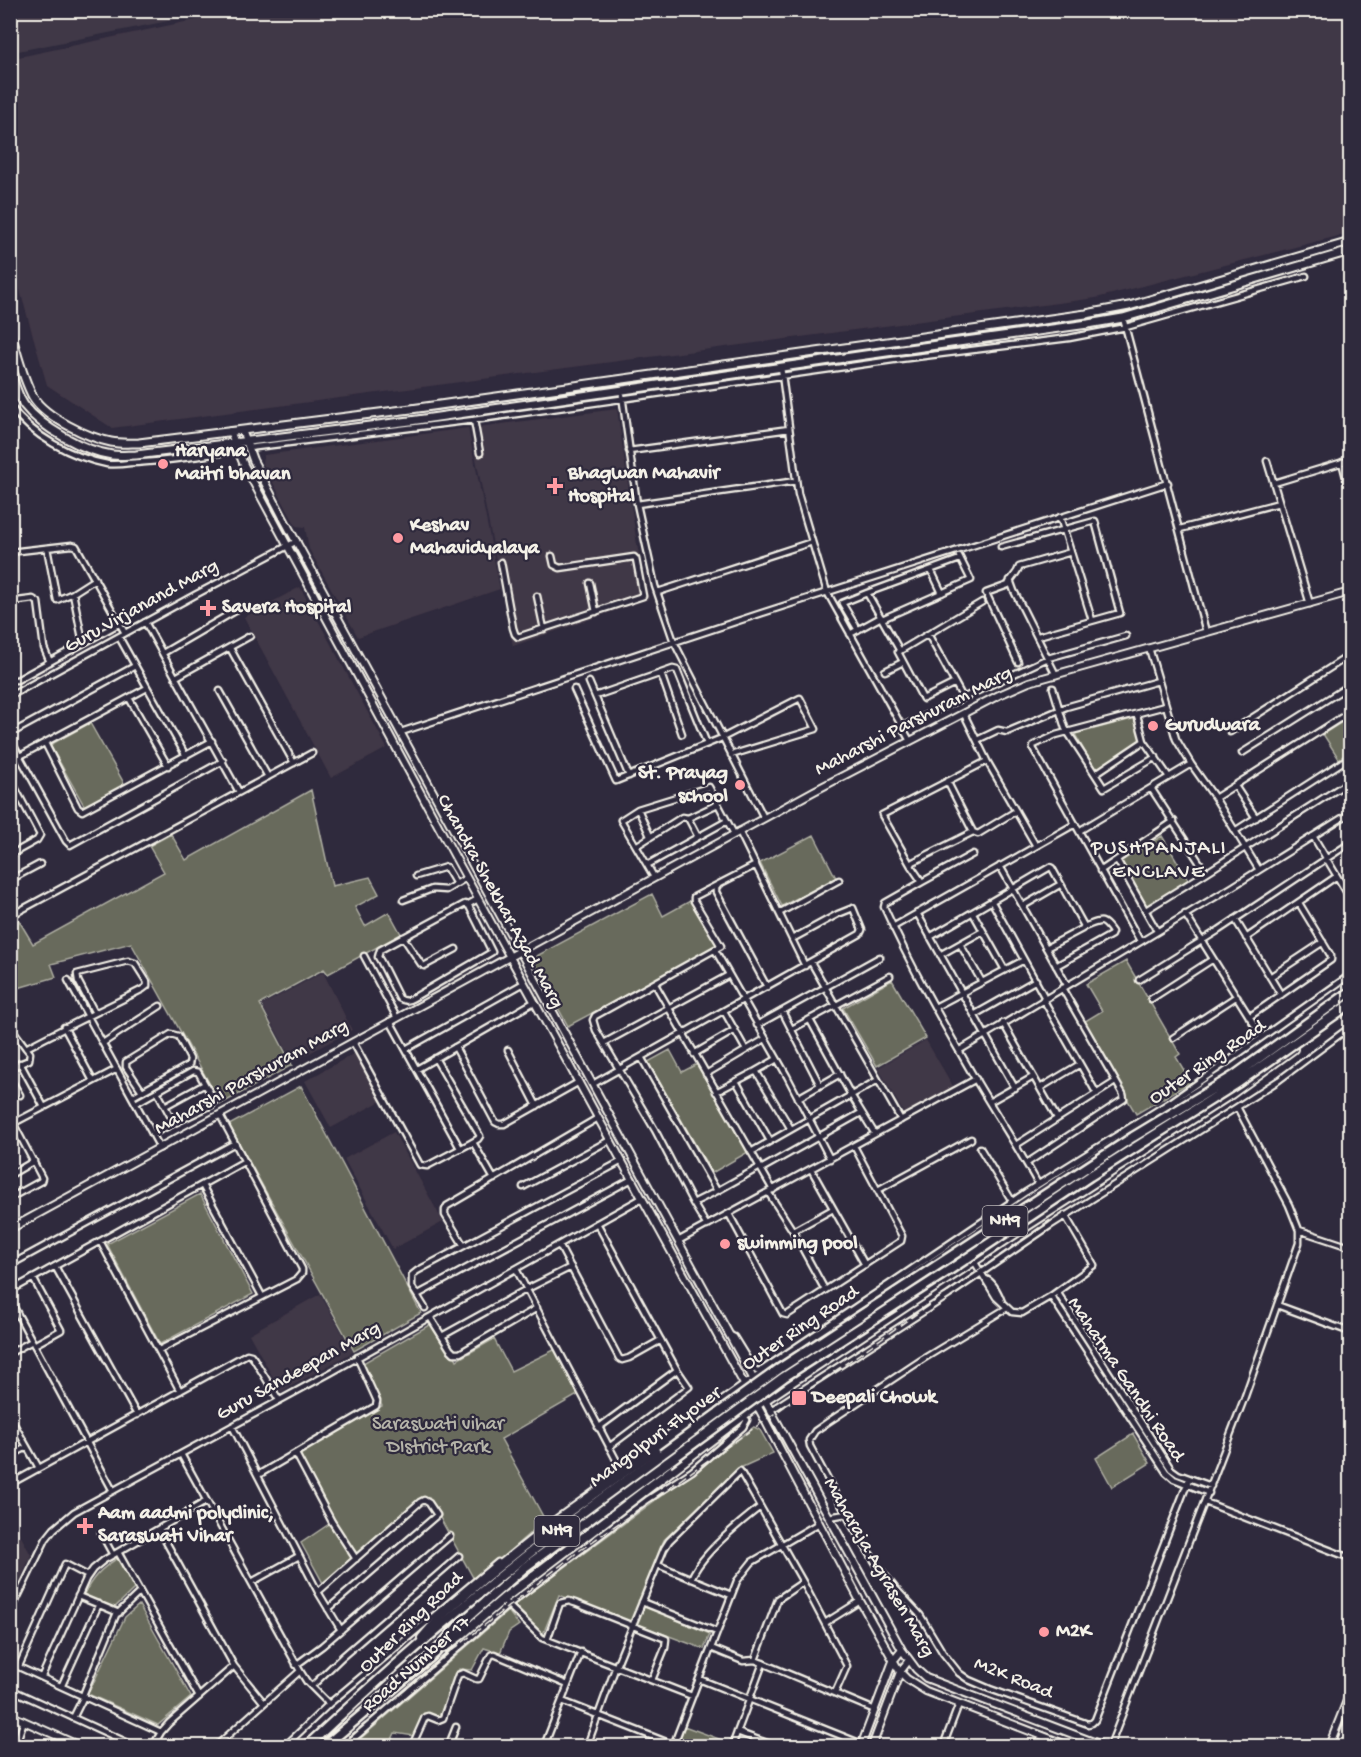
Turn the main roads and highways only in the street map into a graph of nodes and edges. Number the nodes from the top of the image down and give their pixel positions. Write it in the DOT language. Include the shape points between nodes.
graph roads {
  1 [pos="1350,242"];
  2 [pos="1350,250"];
  3 [pos="10,331"];
  4 [pos="10,370"];
  5 [pos="586,384"];
  6 [pos="587,396"];
  7 [pos="1350,984"];
  8 [pos="1350,992"];
  9 [pos="1350,1006"];
  10 [pos="849,1317"];
  11 [pos="861,1336"];
  12 [pos="700,1419"];
  13 [pos="714,1438"];
  14 [pos="413,1649"];
  15 [pos="435,1653"];
  16 [pos="307,1746"];
  17 [pos="325,1746"];
  1 -- 5 [label="main road" via="1108,310"];
  2 -- 6 [label="main road" via="1124,318 622,394"];
  3 -- 5 [label="main road" via="36,401 56,418 99,439 120,443"];
  4 -- 6 [label="main road" via="20,398 32,414 70,440 114,455 247,445 473,417"];
  5 -- 6 [label="main road"];
  7 -- 10 [label="main road, Outer Ring Road" via="1222,1076"];
  8 -- 14 [label="highway, Mangolpuri Flyover / NH9, bridge" via="1234,1076 779,1369 546,1540"];
  9 -- 11 [label="main road, Outer Ring Road" via="1231,1094"];
  9 -- 15 [label="highway, Mangolpuri Flyover / NH9, bridge" via="784,1377 538,1556 461,1623"];
  10 -- 11 [label="main road"];
  10 -- 12 [label="main road, Outer Ring Road"];
  11 -- 13 [label="main road, Outer Ring Road"];
  12 -- 13 [label="main road" via="702,1434"];
  12 -- 14 [label="main road, Outer Ring Road" via="553,1523 441,1616"];
  13 -- 15 [label="main road, Outer Ring Road"];
  14 -- 16 [label="highway, Outer Ring Road / NH9"];
  15 -- 17 [label="highway, Outer Ring Road"];
}
